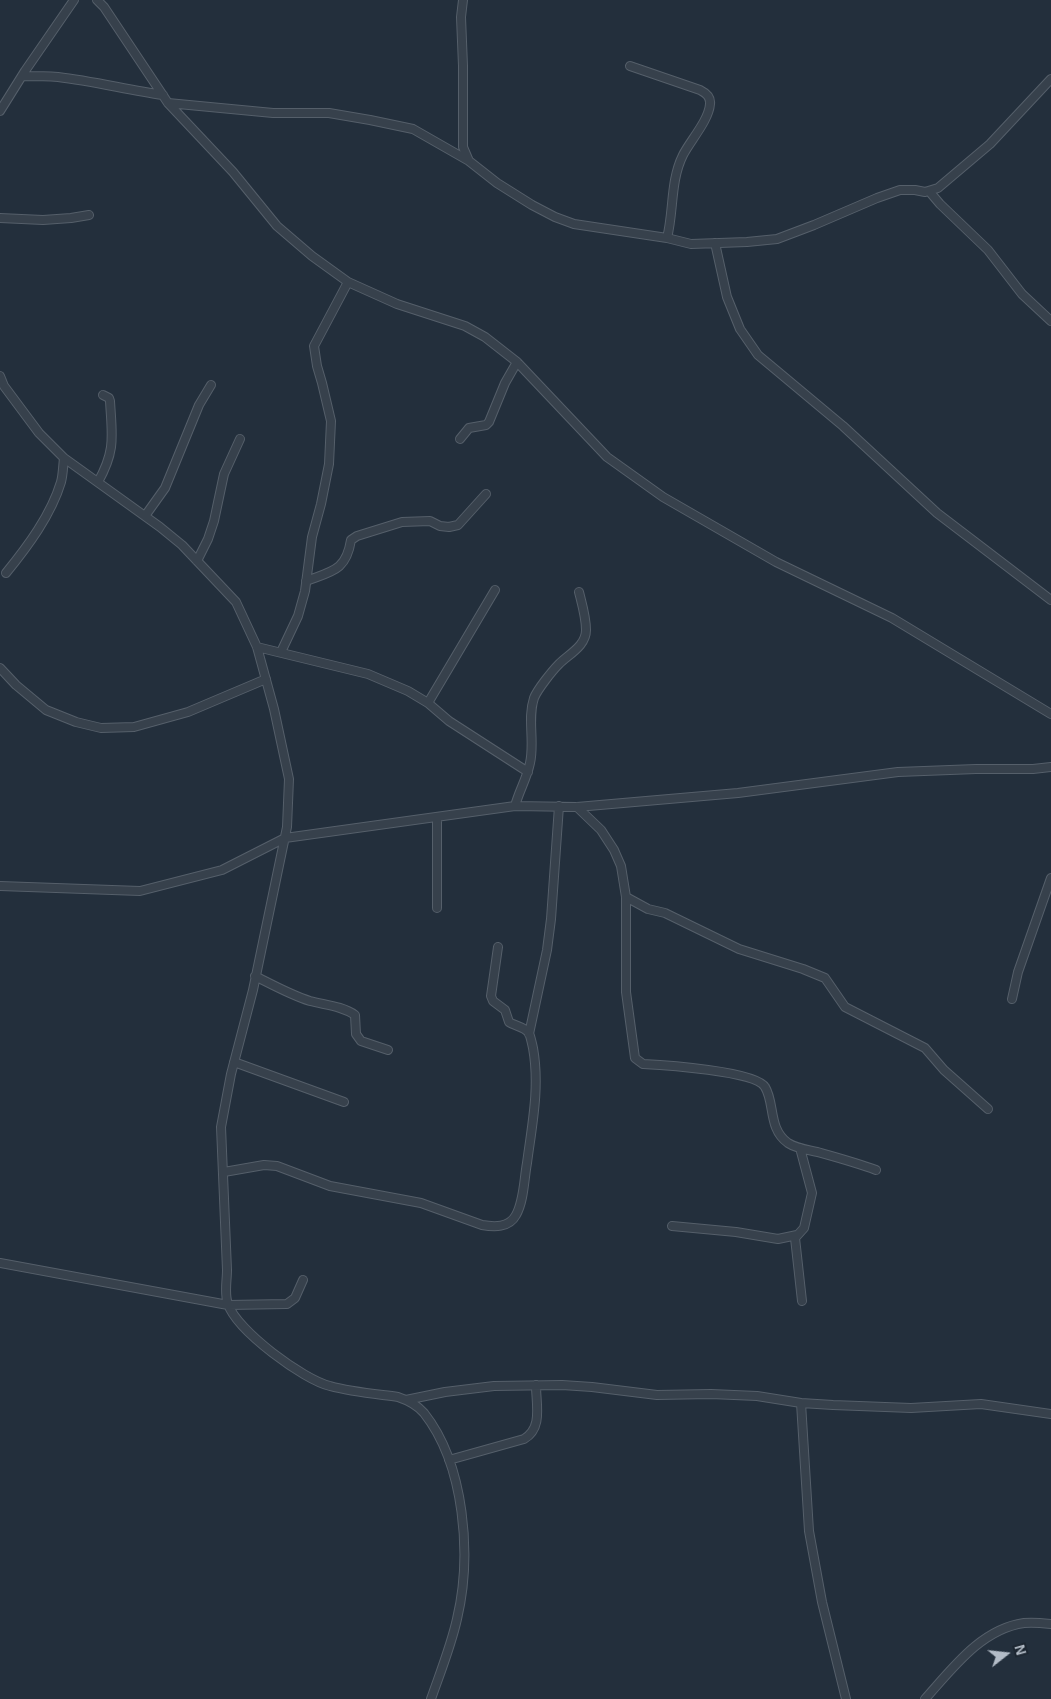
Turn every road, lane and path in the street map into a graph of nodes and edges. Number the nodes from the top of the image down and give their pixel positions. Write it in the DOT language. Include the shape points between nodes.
graph roads {
  1 [pos="74,0"];
  2 [pos="97,0"];
  3 [pos="463,0"];
  4 [pos="630,66"];
  5 [pos="22,76"];
  6 [pos="1051,79"];
  7 [pos="163,95"];
  8 [pos="168,103"];
  9 [pos="0,111"];
  10 [pos="469,161"];
  11 [pos="930,191"];
  12 [pos="89,215"];
  13 [pos="0,218"];
  14 [pos="667,238"];
  15 [pos="715,243"];
  16 [pos="348,282"];
  17 [pos="1051,321"];
  18 [pos="516,362"];
  19 [pos="0,376"];
  20 [pos="211,385"];
  21 [pos="103,395"];
  22 [pos="240,439"];
  23 [pos="460,439"];
  24 [pos="64,458"];
  25 [pos="98,482"];
  26 [pos="486,494"];
  27 [pos="145,516"];
  28 [pos="197,561"];
  29 [pos="6,573"];
  30 [pos="306,581"];
  31 [pos="494,590"];
  32 [pos="579,592"];
  33 [pos="1051,600"];
  34 [pos="257,646"];
  35 [pos="281,652"];
  36 [pos="0,668"];
  37 [pos="266,679"];
  38 [pos="428,703"];
  39 [pos="1051,714"];
  40 [pos="1051,767"];
  41 [pos="528,772"];
  42 [pos="515,806"];
  43 [pos="559,806"];
  44 [pos="577,807"];
  45 [pos="437,818"];
  46 [pos="286,838"];
  47 [pos="1051,878"];
  48 [pos="0,886"];
  49 [pos="626,897"];
  50 [pos="437,908"];
  51 [pos="498,947"];
  52 [pos="255,976"];
  53 [pos="1012,999"];
  54 [pos="529,1034"];
  55 [pos="388,1050"];
  56 [pos="234,1062"];
  57 [pos="344,1102"];
  58 [pos="988,1110"];
  59 [pos="800,1148"];
  60 [pos="876,1170"];
  61 [pos="224,1172"];
  62 [pos="672,1226"];
  63 [pos="798,1236"];
  64 [pos="0,1263"];
  65 [pos="303,1280"];
  66 [pos="802,1301"];
  67 [pos="228,1305"];
  68 [pos="536,1385"];
  69 [pos="406,1400"];
  70 [pos="801,1403"];
  71 [pos="1051,1414"];
  72 [pos="449,1460"];
  73 [pos="1051,1624"];
  74 [pos="431,1699"];
  75 [pos="846,1699"];
  76 [pos="925,1699"];
  1 -- 5 [label="street"];
  2 -- 7 [label="street"];
  3 -- 10 [label="street" via="460,18 463,147"];
  4 -- 14 [label="street" via="700,90 707,94 710,102 676,171"];
  5 -- 7 [label="street" via="87,81"];
  5 -- 9 [label="street"];
  6 -- 11 [label="street" via="990,144 938,188"];
  7 -- 8 [label="street"];
  8 -- 10 [label="street" via="273,113 329,114 370,120 413,129"];
  8 -- 16 [label="street" via="277,226"];
  10 -- 14 [label="street" via="496,183 556,217 574,224"];
  11 -- 15 [label="street" via="900,190 777,239"];
  11 -- 17 [label="street" via="988,250 1022,294"];
  12 -- 13 [label="street" via="59,219"];
  14 -- 15 [label="street" via="691,244"];
  15 -- 33 [label="street" via="727,297 740,329 758,355 843,426 937,513"];
  16 -- 18 [label="street" via="397,304 465,326 485,337"];
  16 -- 30 [label="street" via="314,346 331,421 329,464 312,537"];
  18 -- 23 [label="street" via="489,422 468,428"];
  18 -- 39 [label="street" via="607,457 663,497 776,562 892,618"];
  19 -- 24 [label="street" via="39,432"];
  20 -- 27 [label="street" via="165,488"];
  21 -- 25 [label="street" via="110,401 112,443 111,455"];
  22 -- 28 [label="street" via="224,474 214,521"];
  24 -- 25 [label="street"];
  24 -- 29 [label="street" via="62,481 47,515"];
  25 -- 27 [label="street"];
  26 -- 30 [label="street" via="458,526 440,526 430,521 402,522 357,536 351,540 349,553 339,568"];
  27 -- 28 [label="street" via="182,544"];
  28 -- 34 [label="street" via="236,602"];
  30 -- 35 [label="street" via="298,616"];
  31 -- 38 [label="street"];
  32 -- 41 [label="street" via="586,631 576,651 559,664 534,697"];
  34 -- 35 [label="street"];
  34 -- 37 [label="street"];
  35 -- 38 [label="street" via="368,674"];
  36 -- 37 [label="street" via="46,710 101,728 134,727 188,712"];
  37 -- 46 [label="street" via="289,780"];
  38 -- 41 [label="street"];
  40 -- 44 [label="street" via="898,772 738,793"];
  41 -- 42 [label="street"];
  42 -- 43 [label="street"];
  42 -- 45 [label="street"];
  43 -- 44 [label="street"];
  43 -- 54 [label="street" via="547,950"];
  44 -- 49 [label="street" via="601,830 614,850 621,866"];
  45 -- 46 [label="street"];
  45 -- 50 [label="street"];
  46 -- 48 [label="street" via="222,870 140,891"];
  46 -- 52 [label="street"];
  47 -- 53 [label="street" via="1018,972"];
  49 -- 58 [label="street" via="648,910 665,913 739,949 824,978 845,1007 925,1048"];
  49 -- 59 [label="street" via="626,992 635,1058 643,1064 687,1067 760,1081 766,1087 779,1133 788,1143"];
  51 -- 54 [label="street" via="491,996 505,1010 509,1022"];
  52 -- 55 [label="street" via="308,1000 346,1009 354,1015 356,1034 361,1040"];
  52 -- 56 [label="street"];
  54 -- 61 [label="street" via="536,1063 534,1114 521,1200 516,1216 508,1224 482,1225 421,1204 330,1186 277,1166"];
  56 -- 57 [label="street"];
  56 -- 61 [label="street" via="221,1126"];
  59 -- 60 [label="street"];
  59 -- 63 [label="street" via="812,1193 804,1228"];
  61 -- 67 [label="street"];
  62 -- 63 [label="street" via="778,1239"];
  63 -- 66 [label="street" via="795,1238"];
  64 -- 67 [label="street"];
  65 -- 67 [label="street" via="295,1298 287,1304"];
  67 -- 69 [label="street" via="252,1336 302,1373 329,1386"];
  68 -- 69 [label="street" via="494,1386"];
  68 -- 70 [label="street" via="592,1387 657,1395 757,1396"];
  68 -- 72 [label="street" via="537,1425 532,1434"];
  69 -- 72 [label="street" via="423,1412"];
  70 -- 71 [label="street" via="911,1408 981,1404"];
  70 -- 75 [label="street" via="809,1531 822,1602"];
  72 -- 74 [label="street" via="458,1487 462,1516 463,1575 457,1618"];
  73 -- 76 [label="street" via="1014,1625 995,1634 966,1653"];
}
